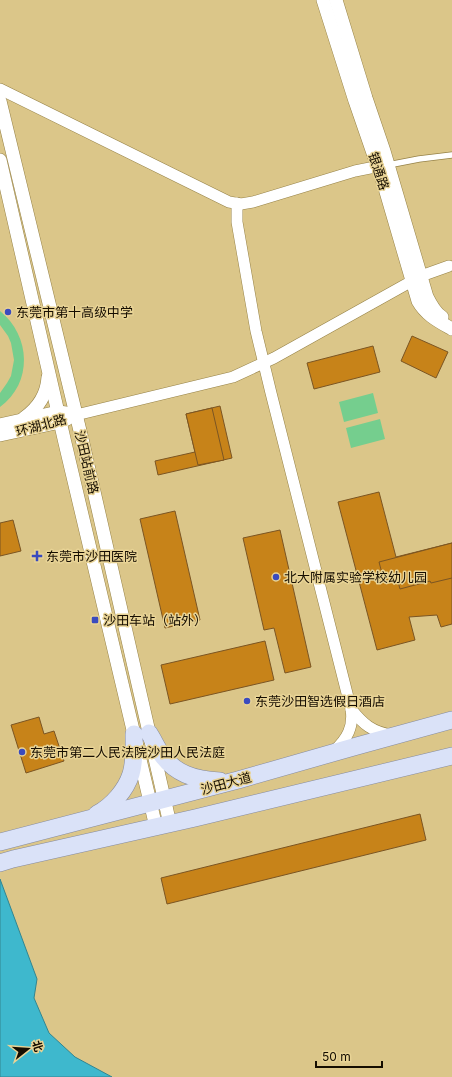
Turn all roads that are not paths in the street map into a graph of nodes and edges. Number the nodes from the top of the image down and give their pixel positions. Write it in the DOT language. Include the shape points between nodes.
graph roads {
  1 [pos="323,0"];
  2 [pos="336,0"];
  3 [pos="0,89"];
  4 [pos="0,101"];
  5 [pos="452,155"];
  6 [pos="0,160"];
  7 [pos="383,166"];
  8 [pos="237,203"];
  9 [pos="450,266"];
  10 [pos="416,279"];
  11 [pos="452,323"];
  12 [pos="452,329"];
  13 [pos="264,363"];
  14 [pos="49,371"];
  15 [pos="76,415"];
  16 [pos="59,417"];
  17 [pos="22,420"];
  18 [pos="0,425"];
  19 [pos="0,435"];
  20 [pos="351,709"];
  21 [pos="452,720"];
  22 [pos="142,733"];
  23 [pos="395,735"];
  24 [pos="331,753"];
  25 [pos="452,756"];
  26 [pos="238,780"];
  27 [pos="158,801"];
  28 [pos="89,819"];
  29 [pos="163,825"];
  30 [pos="4,841"];
  31 [pos="7,861"];
  1 -- 7 [label="street, 银通路" via="355,102"];
  2 -- 7 [label="street, 银通路"];
  3 -- 8 [label="street" via="229,202"];
  4 -- 15 [label="street, 沙田站前路"];
  5 -- 7 [label="lane"];
  6 -- 14 [label="street, 沙田站前路"];
  7 -- 8 [label="street" via="355,171 254,202"];
  7 -- 10 [label="street, 银通路"];
  8 -- 13 [label="street" via="237,222 246,276"];
  9 -- 10 [label="street"];
  10 -- 11 [label="street, 银通路" via="438,316"];
  10 -- 12 [label="street, 银通路" via="418,301 425,312"];
  10 -- 13 [label="street"];
  13 -- 15 [label="street" via="233,377"];
  13 -- 20 [label="street"];
  14 -- 16 [label="street, 沙田站前路"];
  14 -- 17 [label="street" via="45,394 32,413"];
  15 -- 16 [label="street, 环湖北路"];
  15 -- 22 [label="street, 沙田站前路"];
  16 -- 17 [label="street, 环湖北路"];
  16 -- 19 [label="street, 环湖北路"];
  16 -- 22 [label="street, 沙田站前路"];
  17 -- 18 [label="street, 环湖北路"];
  20 -- 23 [label="street" via="372,730"];
  20 -- 24 [label="street" via="348,736"];
  21 -- 23 [label="main road, 沙田大道"];
  22 -- 26 [label="main road" via="176,770 188,776 223,781"];
  22 -- 27 [label="street, 沙田站前路"];
  22 -- 28 [label="main road" via="131,774 124,789 114,801"];
  23 -- 24 [label="main road, 沙田大道"];
  24 -- 26 [label="main road, 沙田大道"];
  25 -- 29 [label="main road, 沙田大道"];
  26 -- 27 [label="main road, 沙田大道"];
  27 -- 28 [label="main road, 沙田大道"];
  27 -- 29 [label="street, 沙田站前路"];
  28 -- 30 [label="main road, 沙田大道"];
  29 -- 31 [label="main road, 沙田大道"];
}
